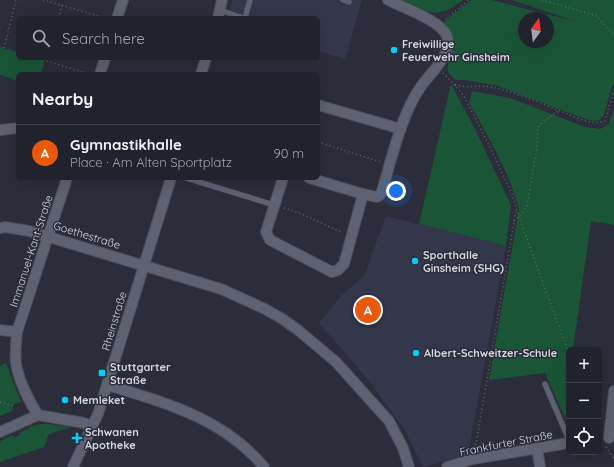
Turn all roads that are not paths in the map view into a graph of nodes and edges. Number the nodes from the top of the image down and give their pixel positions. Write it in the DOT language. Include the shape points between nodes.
graph roads {
  1 [pos="122,0"];
  2 [pos="250,0"];
  3 [pos="388,0"];
  4 [pos="220,9"];
  5 [pos="118,16"];
  6 [pos="239,16"];
  7 [pos="245,16"];
  8 [pos="104,60"];
  9 [pos="205,60"];
  10 [pos="101,72"];
  11 [pos="202,72"];
  12 [pos="320,106"];
  13 [pos="16,128"];
  14 [pos="0,130"];
  15 [pos="401,130"];
  16 [pos="66,180"];
  17 [pos="170,180"];
  18 [pos="193,180"];
  19 [pos="281,180"];
  20 [pos="316,180"];
  21 [pos="363,194"];
  22 [pos="274,205"];
  23 [pos="0,228"];
  24 [pos="47,236"];
  25 [pos="144,265"];
  26 [pos="0,330"];
  27 [pos="17,332"];
  28 [pos="545,384"];
  29 [pos="107,385"];
  30 [pos="614,391"];
  31 [pos="38,415"];
  32 [pos="92,426"];
  33 [pos="0,432"];
  34 [pos="566,433"];
  35 [pos="606,438"];
  36 [pos="566,443"];
  37 [pos="537,448"];
  38 [pos="73,467"];
  39 [pos="264,467"];
  40 [pos="409,467"];
  41 [pos="447,467"];
  42 [pos="540,467"];
  1 -- 5 [label="street"];
  2 -- 7 [label="lane"];
  3 -- 15 [label="street" via="438,25 446,34 448,41 444,56 412,101"];
  4 -- 6 [label="lane"];
  8 -- 10 [label="street"];
  9 -- 11 [label="street"];
  12 -- 15 [label="street"];
  13 -- 14 [label="street"];
  15 -- 21 [label="street" via="381,194 376,197"];
  16 -- 24 [label="street, Immanuel-Kant-Straße"];
  17 -- 25 [label="street, Rheinstraße"];
  18 -- 22 [label="lane"];
  19 -- 22 [label="street"];
  20 -- 21 [label="street"];
  21 -- 22 [label="street" via="344,264 332,272 270,240 266,232"];
  23 -- 24 [label="street, Goethestraße"];
  24 -- 25 [label="street, Goethestraße"];
  24 -- 27 [label="street, Immanuel-Kant-Straße"];
  25 -- 29 [label="street, Rheinstraße"];
  25 -- 40 [label="street, Goethestraße" via="221,289 263,308 298,330 341,368 389,421 403,448"];
  26 -- 27 [label="street"];
  27 -- 31 [label="street, Immanuel-Kant-Straße" via="17,368 29,400"];
  28 -- 34 [label="lane"];
  29 -- 32 [label="street, Rheinstraße"];
  29 -- 39 [label="street" via="188,411 240,444"];
  30 -- 35 [label="street"];
  31 -- 32 [label="street"];
  31 -- 33 [label="street"];
  32 -- 38 [label="street, Rheinstraße"];
  36 -- 37 [label="street, Frankfurter Straße"];
  37 -- 41 [label="street, Frankfurter Straße" via="474,459"];
  37 -- 42 [label="street"];
}
